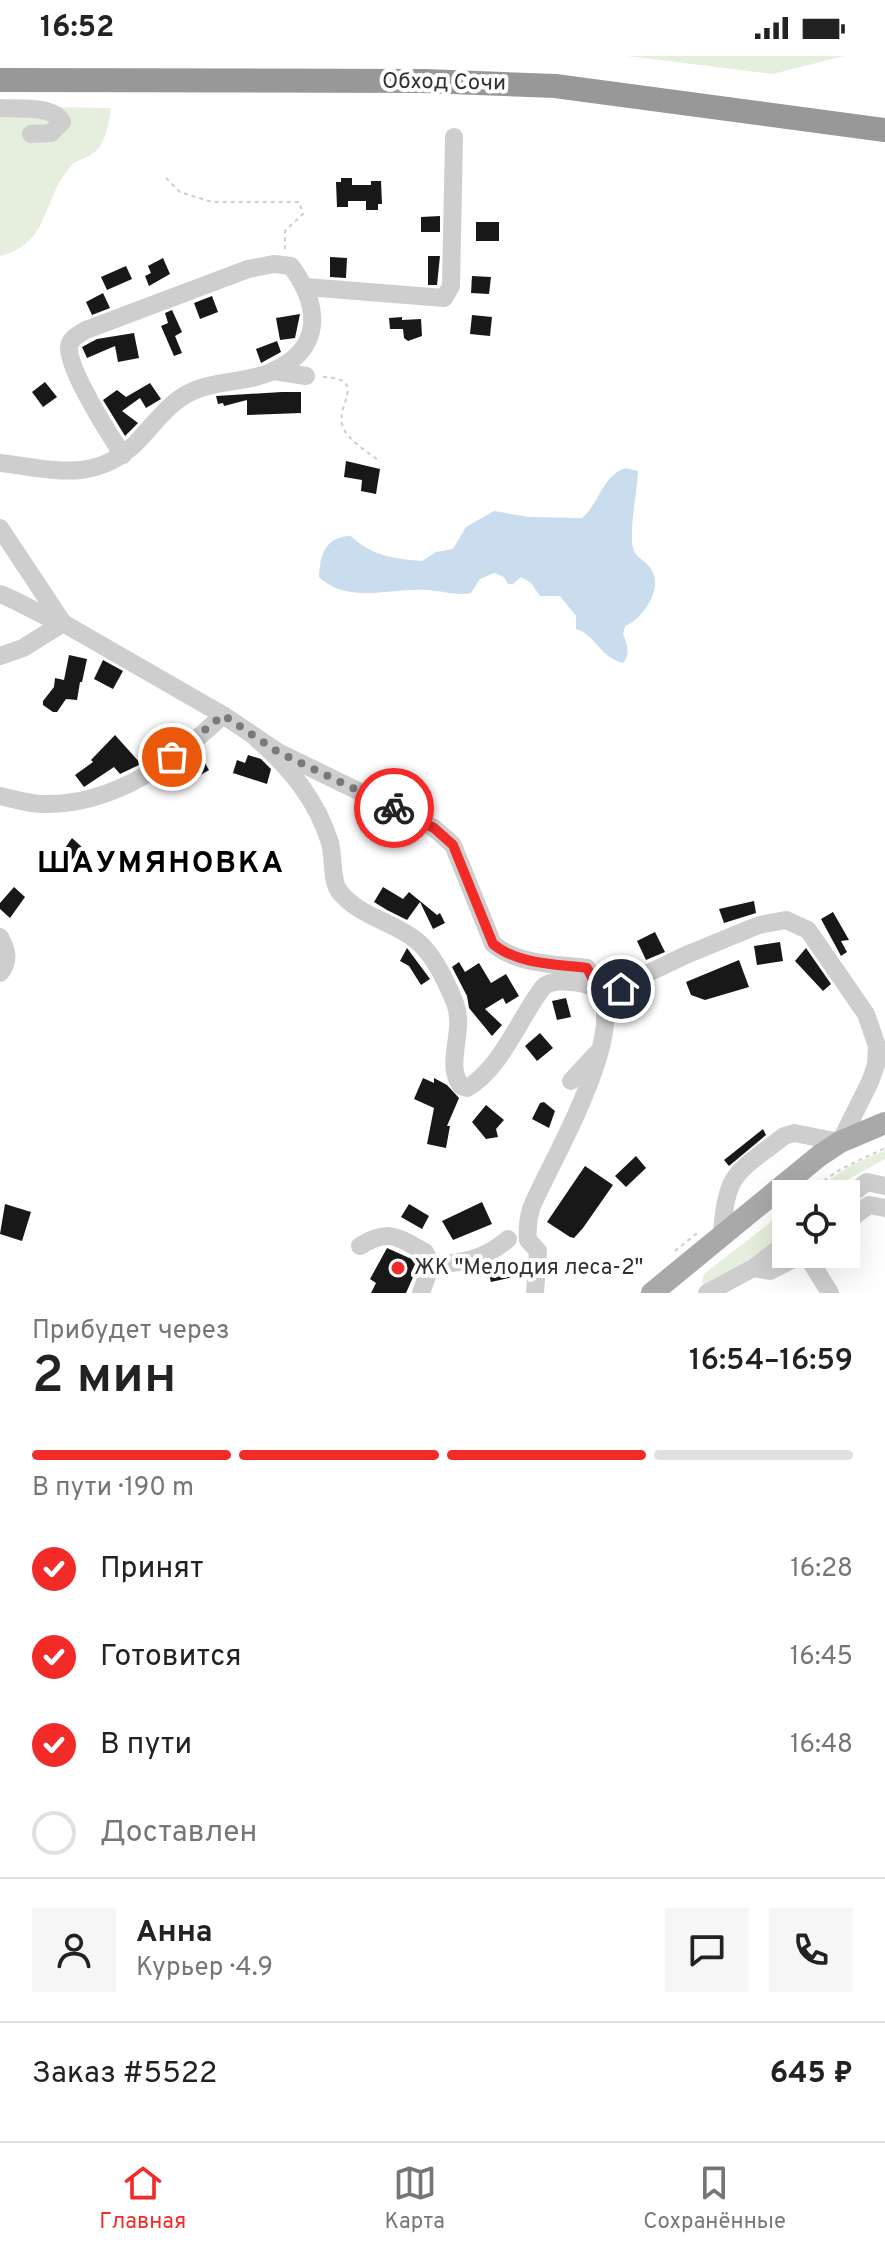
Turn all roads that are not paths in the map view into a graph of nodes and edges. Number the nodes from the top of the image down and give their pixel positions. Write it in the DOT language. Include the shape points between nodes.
graph roads {
  1 [pos="0,80"];
  2 [pos="0,108"];
  3 [pos="885,130"];
  4 [pos="31,134"];
  5 [pos="454,137"];
  6 [pos="306,287"];
  7 [pos="274,371"];
  8 [pos="306,376"];
  9 [pos="123,455"];
  10 [pos="0,463"];
  11 [pos="0,528"];
  12 [pos="0,594"];
  13 [pos="63,623"];
  14 [pos="0,656"];
  15 [pos="223,715"];
  16 [pos="257,739"];
  17 [pos="0,796"];
  18 [pos="0,937"];
  19 [pos="0,973"];
  20 [pos="600,994"];
  21 [pos="866,1014"];
  22 [pos="885,1017"];
  23 [pos="601,1049"];
  24 [pos="571,1081"];
  25 [pos="885,1123"];
  26 [pos="840,1142"];
  27 [pos="885,1186"];
  28 [pos="860,1188"];
  29 [pos="885,1208"];
  30 [pos="860,1212"];
  31 [pos="722,1233"];
  32 [pos="508,1239"];
  33 [pos="360,1246"];
  34 [pos="772,1254"];
  35 [pos="431,1265"];
  36 [pos="753,1268"];
  37 [pos="776,1268"];
  38 [pos="813,1268"];
  39 [pos="826,1268"];
  40 [pos="664,1290"];
  41 [pos="421,1293"];
  42 [pos="535,1293"];
  43 [pos="707,1293"];
  44 [pos="830,1293"];
  1 -- 3 [label="highway, Обход Сочи" via="493,83 606,91"];
  2 -- 4 [label="street" via="60,116 62,122 51,133"];
  5 -- 6 [label="street" via="451,286 444,298"];
  6 -- 7 [label="street" via="312,337"];
  6 -- 9 [label="street" via="291,266 248,269 73,338 73,363"];
  7 -- 8 [label="street"];
  7 -- 9 [label="street" via="186,394"];
  9 -- 10 [label="street" via="102,467 77,470"];
  11 -- 13 [label="street"];
  12 -- 13 [label="street"];
  13 -- 14 [label="street"];
  13 -- 15 [label="street"];
  15 -- 16 [label="street"];
  15 -- 17 [label="street" via="134,783 43,804"];
  16 -- 20 [label="street" via="434,828 453,845 493,944 520,959 587,968"];
  16 -- 20 [label="street" via="304,787 329,843 338,890 365,913 417,941 431,957 461,1023 453,1068 461,1086 474,1084 497,1057 544,986 564,981"];
  18 -- 19 [label="street" via="8,951"];
  20 -- 21 [label="street" via="759,925 786,920 808,930"];
  20 -- 23 [label="street"];
  21 -- 22 [label="street"];
  21 -- 26 [label="street" via="874,1030 876,1065"];
  23 -- 24 [label="street"];
  23 -- 42 [label="street" via="579,1110 530,1213 528,1240 538,1251"];
  25 -- 26 [label="main road"];
  26 -- 31 [label="main road"];
  26 -- 31 [label="street" via="794,1133 784,1136 728,1185"];
  27 -- 28 [label="street" via="869,1181"];
  29 -- 30 [label="street" via="869,1205"];
  31 -- 40 [label="main road"];
  32 -- 35 [label="street" via="480,1259"];
  33 -- 35 [label="street" via="389,1234 425,1252"];
  34 -- 36 [label="street"];
  35 -- 41 [label="street"];
  36 -- 37 [label="street"];
  36 -- 43 [label="street"];
  38 -- 44 [label="street"];
  39 -- 44 [label="street"];
}
